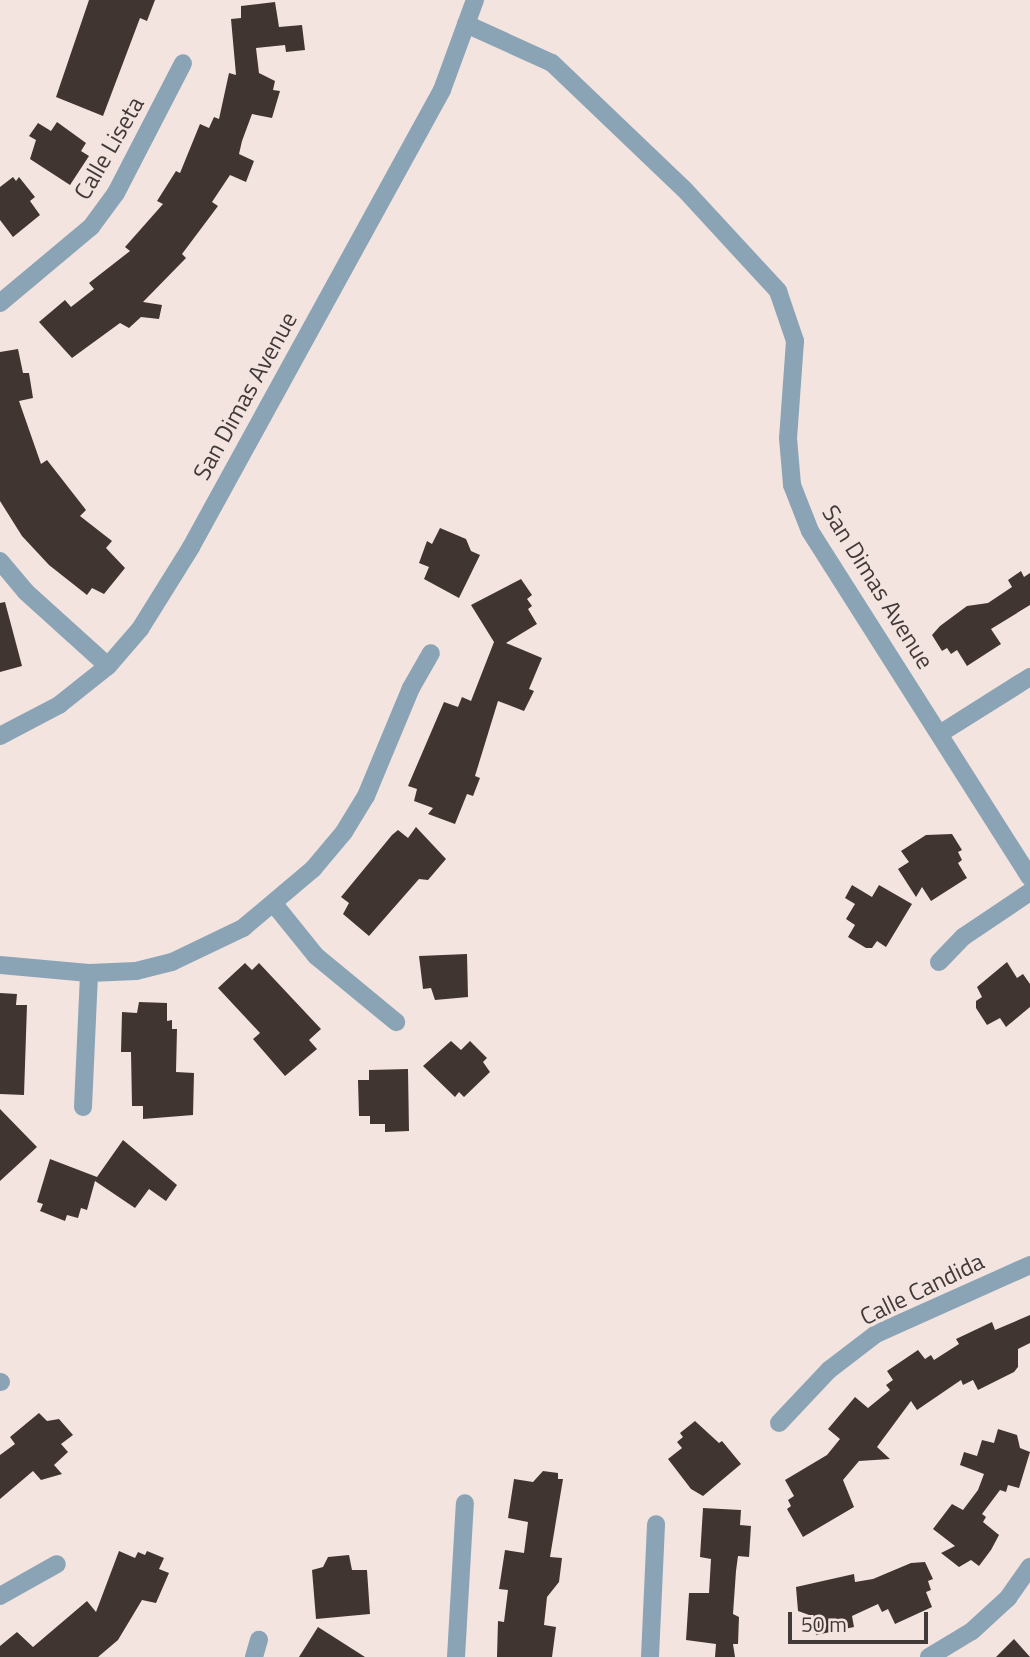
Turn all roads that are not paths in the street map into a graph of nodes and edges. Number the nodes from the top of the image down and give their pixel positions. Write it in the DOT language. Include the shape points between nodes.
graph roads {
  1 [pos="475,0"];
  2 [pos="466,24"];
  3 [pos="183,63"];
  4 [pos="0,303"];
  5 [pos="0,561"];
  6 [pos="431,653"];
  7 [pos="108,666"];
  8 [pos="1030,677"];
  9 [pos="941,733"];
  10 [pos="0,736"];
  11 [pos="1030,877"];
  12 [pos="1030,892"];
  13 [pos="274,904"];
  14 [pos="939,962"];
  15 [pos="0,965"];
  16 [pos="89,973"];
  17 [pos="396,1022"];
  18 [pos="83,1107"];
  19 [pos="1030,1265"];
  20 [pos="779,1423"];
  21 [pos="465,1503"];
  22 [pos="656,1524"];
  23 [pos="57,1564"];
  24 [pos="1030,1567"];
  25 [pos="0,1596"];
  26 [pos="456,1657"];
  27 [pos="650,1657"];
  28 [pos="929,1657"];
  1 -- 2 [label="street, San Dimas Avenue"];
  2 -- 7 [label="street, San Dimas Avenue" via="442,90 191,547 139,629"];
  2 -- 9 [label="street, San Dimas Avenue" via="552,63 684,189 778,291 796,341 788,438 792,485 810,531"];
  3 -- 4 [label="street, Calle Liseta" via="116,193 91,227"];
  5 -- 7 [label="street" via="26,592"];
  6 -- 13 [label="street" via="411,688 366,796 313,869"];
  7 -- 10 [label="street, San Dimas Avenue" via="59,705"];
  8 -- 9 [label="street"];
  9 -- 11 [label="street, San Dimas Avenue"];
  12 -- 14 [label="street" via="964,937"];
  13 -- 16 [label="street" via="243,928 172,962 136,971"];
  13 -- 17 [label="street" via="316,956"];
  15 -- 16 [label="street"];
  16 -- 18 [label="street"];
  19 -- 20 [label="street, Calle Candida" via="876,1334 829,1370"];
  21 -- 26 [label="street" via="465,1568"];
  22 -- 27 [label="street"];
  23 -- 25 [label="street"];
  24 -- 28 [label="street" via="1008,1598 972,1631"];
}
